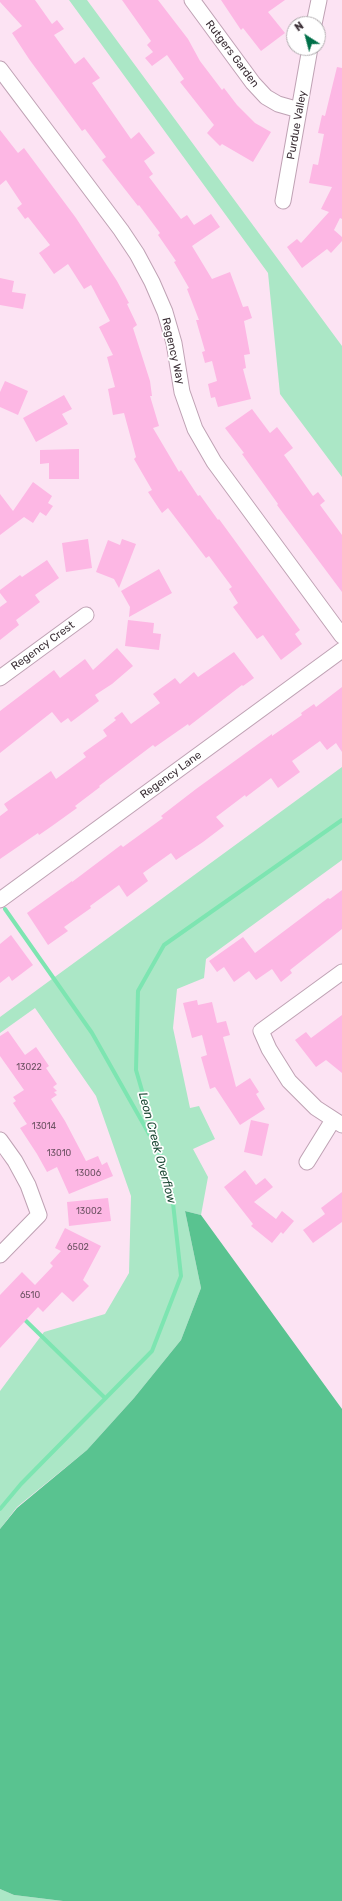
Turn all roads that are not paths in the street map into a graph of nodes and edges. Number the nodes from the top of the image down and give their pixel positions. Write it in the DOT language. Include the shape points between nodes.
graph roads {
  1 [pos="192,0"];
  2 [pos="319,0"];
  3 [pos="316,16"];
  4 [pos="309,56"];
  5 [pos="0,69"];
  6 [pos="299,110"];
  7 [pos="283,201"];
  8 [pos="86,615"];
  9 [pos="342,636"];
  10 [pos="342,650"];
  11 [pos="0,678"];
  12 [pos="0,900"];
  13 [pos="342,972"];
  14 [pos="338,1123"];
  15 [pos="0,1140"];
  16 [pos="307,1162"];
  17 [pos="0,1255"];
  1 -- 6 [label="street, Rutgers Garden" via="266,97 278,104"];
  2 -- 3 [label="street"];
  4 -- 6 [label="street, Purdue Valley"];
  5 -- 9 [label="street, Regency Way" via="137,254 165,312 174,343 184,398 194,429 214,462"];
  6 -- 7 [label="street, Purdue Valley"];
  8 -- 11 [label="street, Regency Crest"];
  10 -- 12 [label="street, Regency Lane"];
  13 -- 14 [label="street" via="261,1031 272,1055 289,1081 316,1108"];
  14 -- 16 [label="street"];
  15 -- 17 [label="street" via="28,1185 39,1215"];
}
